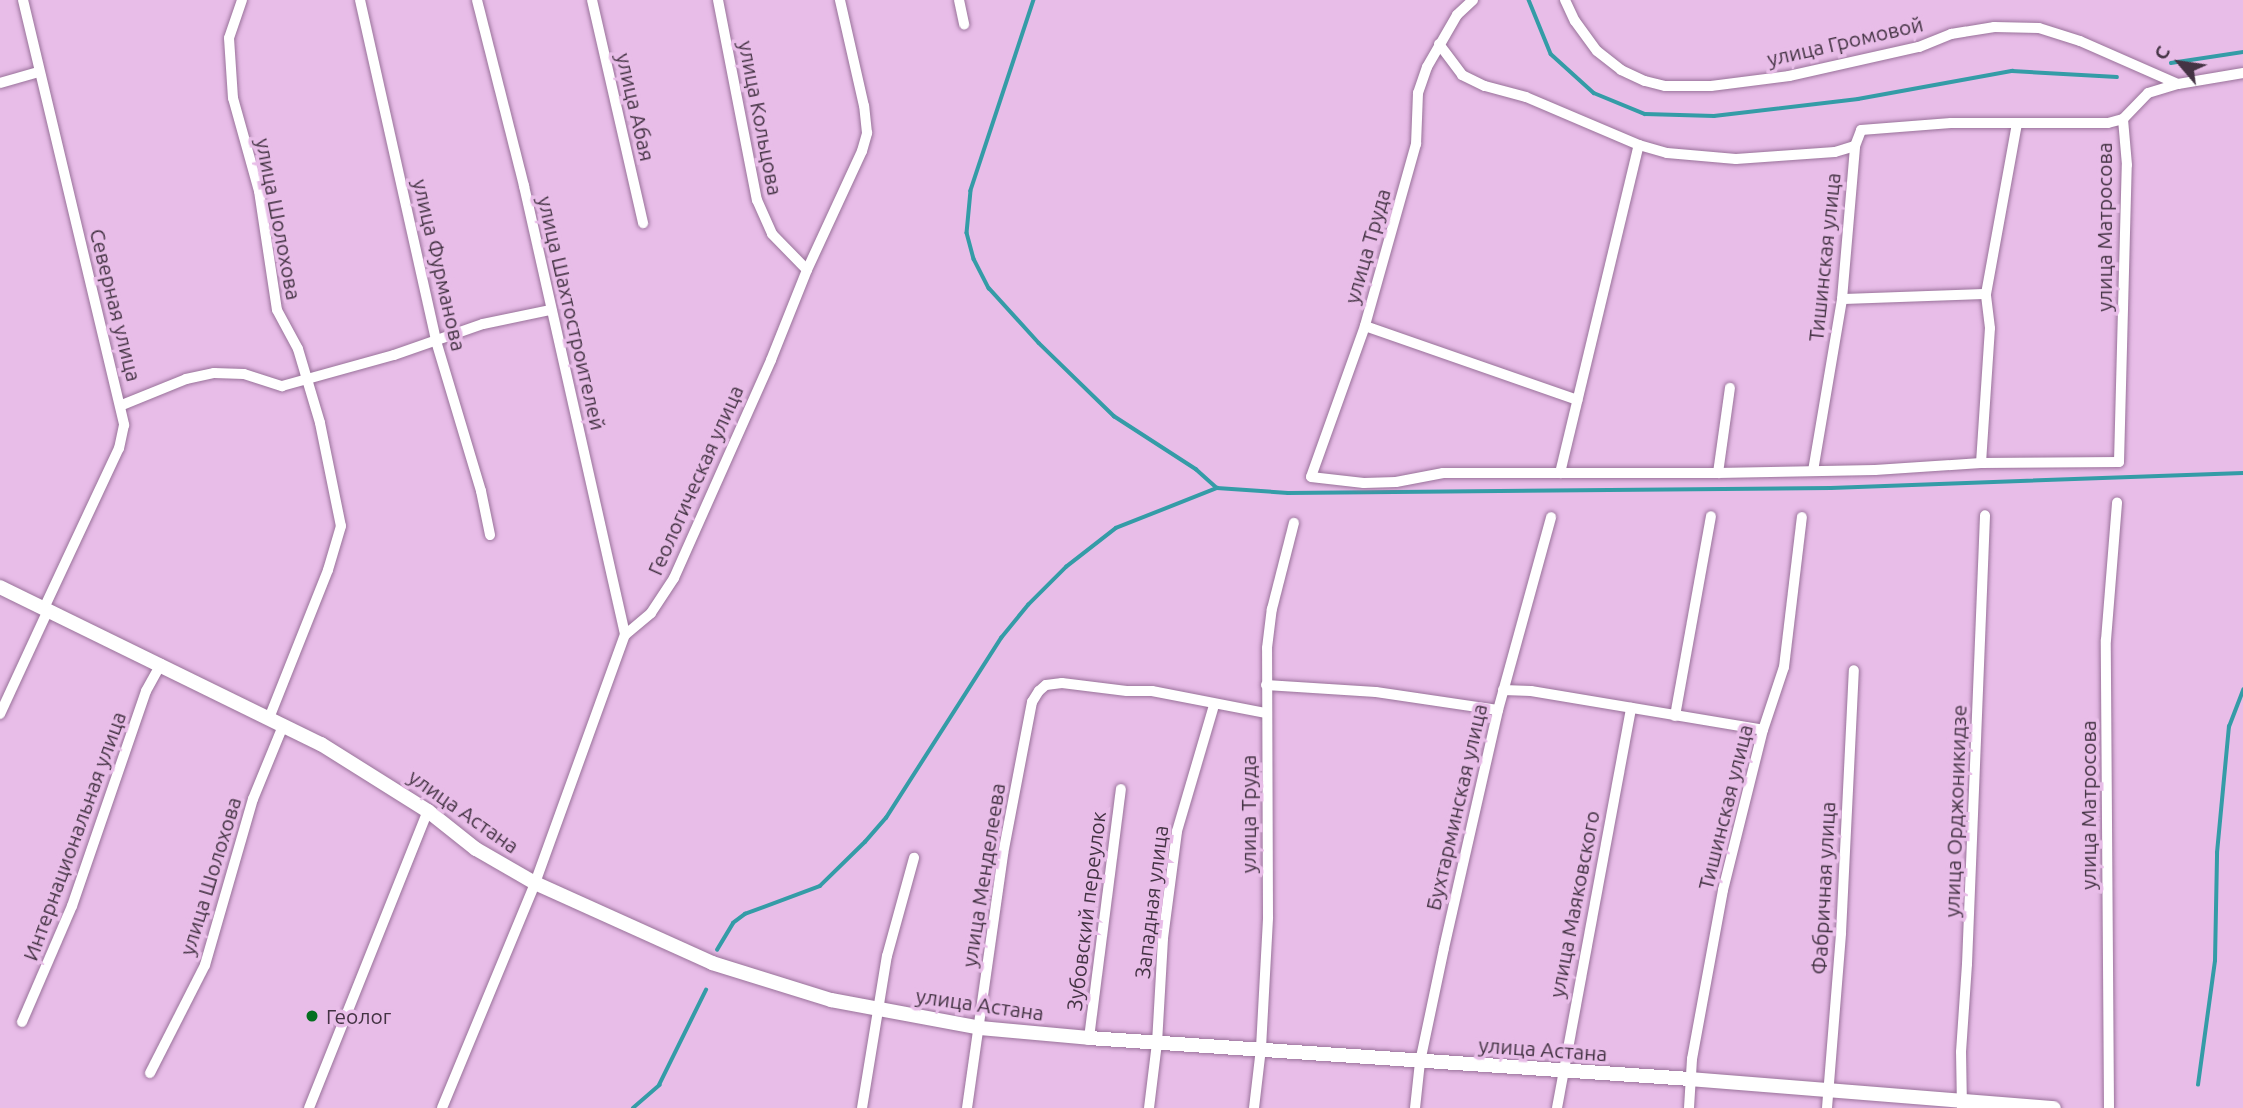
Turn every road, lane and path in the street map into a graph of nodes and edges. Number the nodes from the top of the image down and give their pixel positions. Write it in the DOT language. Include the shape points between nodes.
graph roads {
  1 [pos="23,0"];
  2 [pos="242,0"];
  3 [pos="360,0"];
  4 [pos="477,0"];
  5 [pos="592,0"];
  6 [pos="718,0"];
  7 [pos="841,0"];
  8 [pos="959,0"];
  9 [pos="1473,0"];
  10 [pos="1565,0"];
  11 [pos="964,24"];
  12 [pos="1439,44"];
  13 [pos="38,72"];
  14 [pos="2243,73"];
  15 [pos="0,83"];
  16 [pos="2178,84"];
  17 [pos="2123,119"];
  18 [pos="2017,124"];
  19 [pos="1639,145"];
  20 [pos="1855,146"];
  21 [pos="643,223"];
  22 [pos="807,270"];
  23 [pos="1986,294"];
  24 [pos="1842,299"];
  25 [pos="550,310"];
  26 [pos="1365,326"];
  27 [pos="436,341"];
  28 [pos="307,377"];
  29 [pos="1730,388"];
  30 [pos="1578,400"];
  31 [pos="121,405"];
  32 [pos="1981,463"];
  33 [pos="1813,471"];
  34 [pos="1560,473"];
  35 [pos="1717,473"];
  36 [pos="2117,502"];
  37 [pos="1985,514"];
  38 [pos="1711,516"];
  39 [pos="1551,517"];
  40 [pos="1802,517"];
  41 [pos="1294,523"];
  42 [pos="490,536"];
  43 [pos="0,587"];
  44 [pos="46,609"];
  45 [pos="625,635"];
  46 [pos="161,664"];
  47 [pos="1854,670"];
  48 [pos="1266,685"];
  49 [pos="1503,690"];
  50 [pos="1214,705"];
  51 [pos="1630,708"];
  52 [pos="1498,710"];
  53 [pos="1265,713"];
  54 [pos="0,714"];
  55 [pos="1675,716"];
  56 [pos="269,718"];
  57 [pos="283,726"];
  58 [pos="1763,730"];
  59 [pos="1121,789"];
  60 [pos="428,811"];
  61 [pos="914,858"];
  62 [pos="535,883"];
  63 [pos="880,1010"];
  64 [pos="22,1022"];
  65 [pos="980,1028"];
  66 [pos="1089,1038"];
  67 [pos="1157,1043"];
  68 [pos="1261,1048"];
  69 [pos="1420,1062"];
  70 [pos="1562,1072"];
  71 [pos="150,1073"];
  72 [pos="1690,1079"];
  73 [pos="1828,1090"];
  74 [pos="1963,1103"];
  75 [pos="309,1108"];
  76 [pos="442,1108"];
  77 [pos="862,1108"];
  78 [pos="967,1108"];
  79 [pos="1149,1108"];
  80 [pos="1254,1108"];
  81 [pos="1415,1108"];
  82 [pos="1557,1108"];
  83 [pos="1689,1108"];
  84 [pos="1827,1108"];
  85 [pos="2054,1108"];
  86 [pos="2109,1108"];
  1 -- 13 [label="street, Северная улица"];
  2 -- 28 [label="street, улица Шолохова" via="229,38 233,98 259,191 277,310"];
  3 -- 27 [label="street, улица Фурманова"];
  4 -- 25 [label="street, улица Шахтостроителей"];
  5 -- 21 [label="street, улица Абая"];
  6 -- 22 [label="street, улица Кольцова" via="757,200 772,234"];
  7 -- 22 [label="street, Геологическая улица" via="867,133"];
  8 -- 11 [label="street"];
  9 -- 12 [label="street, улица Труда"];
  10 -- 16 [label="street, улица Громовой" via="1597,51 1644,81 1665,86 1710,86 1790,76 1994,27 2039,27"];
  12 -- 19 [label="street" via="1462,75"];
  12 -- 26 [label="street, улица Труда" via="1418,93 1416,144"];
  13 -- 15 [label="street"];
  13 -- 31 [label="street, Северная улица"];
  14 -- 16 [label="street"];
  16 -- 17 [label="street" via="2148,93"];
  17 -- 18 [label="street"];
  17 -- 32 [label="street, улица Матросова" via="2127,165 2119,462"];
  18 -- 20 [label="street, Тишинская улица" via="1951,123 1861,130"];
  18 -- 23 [label="street"];
  19 -- 20 [label="street" via="1736,159 1835,152"];
  19 -- 30 [label="street"];
  20 -- 24 [label="street, Тишинская улица"];
  22 -- 45 [label="street, Геологическая улица" via="674,578 651,612"];
  23 -- 24 [label="street"];
  23 -- 32 [label="street" via="1990,328"];
  24 -- 33 [label="street, Тишинская улица"];
  25 -- 27 [label="street" via="483,324"];
  25 -- 45 [label="street, улица Шахтостроителей"];
  26 -- 30 [label="street"];
  26 -- 34 [label="street, улица Труда" via="1311,477 1364,483 1443,473"];
  27 -- 28 [label="street"];
  27 -- 42 [label="street, улица Фурманова"];
  28 -- 31 [label="street" via="282,386 244,374 214,373"];
  28 -- 56 [label="street, улица Шолохова" via="341,526"];
  29 -- 35 [label="street"];
  30 -- 34 [label="street"];
  31 -- 44 [label="street, Северная улица" via="124,425 119,448"];
  32 -- 33 [label="street"];
  33 -- 35 [label="street"];
  34 -- 35 [label="street"];
  36 -- 86 [label="street, улица Матросова" via="2106,640"];
  37 -- 74 [label="street, улица Орджоникидзе" via="1961,1052"];
  38 -- 55 [label="street"];
  39 -- 49 [label="street, Бухтарминская улица"];
  40 -- 58 [label="street, Тишинская улица" via="1784,667"];
  41 -- 48 [label="street, улица Труда" via="1272,609"];
  43 -- 44 [label="street, улица Астана"];
  44 -- 46 [label="street, улица Астана"];
  44 -- 54 [label="street, Северная улица"];
  45 -- 62 [label="street, Геологическая улица"];
  46 -- 56 [label="street, улица Астана"];
  46 -- 64 [label="street, Интернациональная улица" via="146,691 72,906"];
  47 -- 73 [label="street, Фабричная улица"];
  48 -- 52 [label="street" via="1376,692"];
  48 -- 53 [label="street, улица Труда"];
  49 -- 51 [label="street"];
  49 -- 52 [label="street, Бухтарминская улица"];
  50 -- 53 [label="street"];
  50 -- 65 [label="street, улица Менделеева" via="1152,691 1062,683 1039,691 1030,712 1003,854"];
  50 -- 67 [label="street, Западная улица" via="1177,831 1163,938"];
  51 -- 55 [label="street"];
  51 -- 70 [label="street, улица Маяковского"];
  52 -- 69 [label="street, Бухтарминская улица"];
  53 -- 68 [label="street, улица Труда" via="1268,917"];
  55 -- 58 [label="street"];
  56 -- 57 [label="street, улица Астана"];
  57 -- 60 [label="street, улица Астана" via="321,744"];
  57 -- 71 [label="street, улица Шолохова" via="253,799 205,965"];
  58 -- 72 [label="street, Тишинская улица" via="1723,890"];
  59 -- 66 [label="street, Зубовский переулок"];
  60 -- 62 [label="street, улица Астана" via="476,849"];
  60 -- 75 [label="street"];
  61 -- 63 [label="street" via="887,956"];
  62 -- 63 [label="street, улица Астана" via="712,963 831,1000"];
  62 -- 76 [label="street, Геологическая улица"];
  63 -- 65 [label="street, улица Астана"];
  63 -- 77 [label="street"];
  65 -- 66 [label="street, улица Астана"];
  65 -- 78 [label="street, улица Менделеева"];
  66 -- 67 [label="street, улица Астана"];
  67 -- 68 [label="street, улица Астана"];
  67 -- 79 [label="street, Западная улица"];
  68 -- 69 [label="street, улица Астана"];
  68 -- 80 [label="street, улица Труда"];
  69 -- 70 [label="street, улица Астана"];
  69 -- 81 [label="street, Бухтарминская улица"];
  70 -- 72 [label="street, улица Астана"];
  70 -- 82 [label="street, улица Маяковского"];
  72 -- 73 [label="street, улица Астана"];
  72 -- 83 [label="street, Тишинская улица"];
  73 -- 74 [label="street, улица Астана"];
  73 -- 84 [label="street, Фабричная улица"];
  74 -- 85 [label="street, улица Астана"];
}
